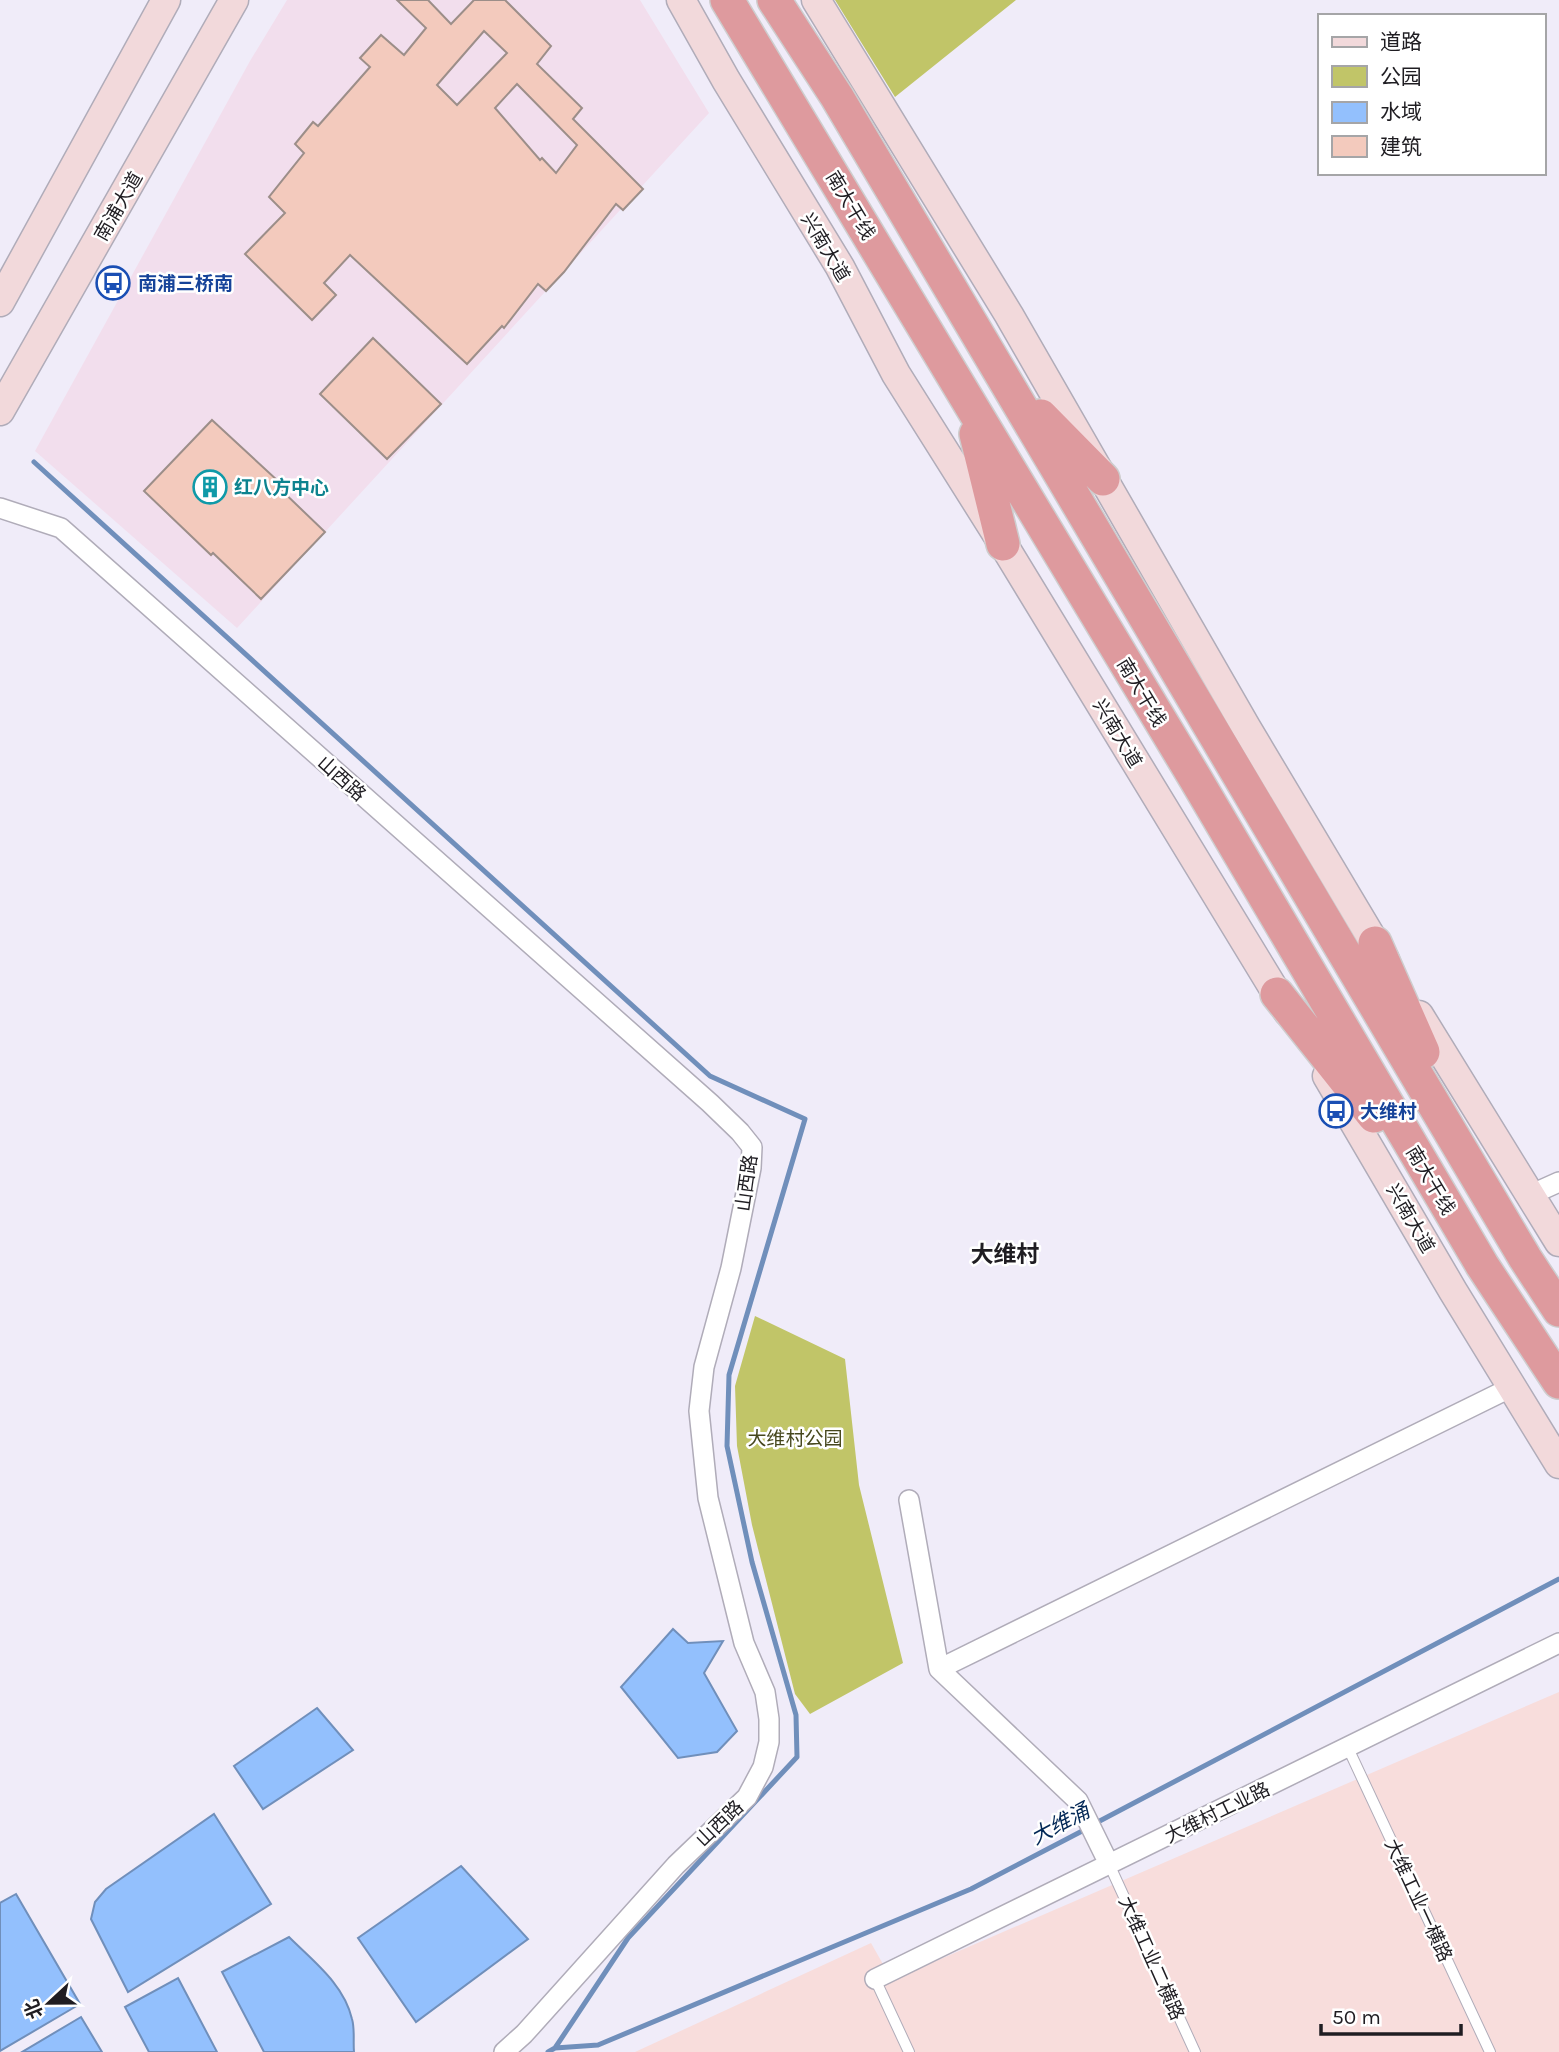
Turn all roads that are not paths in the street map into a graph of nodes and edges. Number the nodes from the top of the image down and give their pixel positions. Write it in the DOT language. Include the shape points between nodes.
graph roads {
  1 [pos="166,0"];
  2 [pos="234,0"];
  3 [pos="681,0"];
  4 [pos="727,0"];
  5 [pos="774,0"];
  6 [pos="816,0"];
  7 [pos="0,302"];
  8 [pos="1005,381"];
  9 [pos="968,401"];
  10 [pos="0,411"];
  11 [pos="1103,479"];
  12 [pos="0,508"];
  13 [pos="1003,544"];
  14 [pos="1375,943"];
  15 [pos="1277,994"];
  16 [pos="1559,1182"];
  17 [pos="1530,1195"];
  18 [pos="1493,1204"];
  19 [pos="1455,1221"];
  20 [pos="1559,1242"];
  21 [pos="1559,1310"];
  22 [pos="1559,1382"];
  23 [pos="1512,1387"];
  24 [pos="1559,1464"];
  25 [pos="909,1500"];
  26 [pos="1559,1643"];
  27 [pos="939,1669"];
  28 [pos="1348,1748"];
  29 [pos="1110,1864"];
  30 [pos="875,1979"];
  31 [pos="504,2052"];
  32 [pos="909,2052"];
  33 [pos="1195,2052"];
  34 [pos="1490,2052"];
  1 -- 7 [label="main road"];
  2 -- 10 [label="main road, 南浦大道"];
  3 -- 13 [label="main road, 兴南大道" via="840,267 896,374"];
  4 -- 9 [label="highway, 南大干线"];
  5 -- 8 [label="highway" via="837,97"];
  6 -- 11 [label="main road" via="1009,315"];
  8 -- 11 [label="highway"];
  8 -- 18 [label="highway"];
  9 -- 13 [label="highway"];
  9 -- 19 [label="highway, 南大干线"];
  11 -- 14 [label="main road"];
  12 -- 31 [label="street, 山西路" via="61,528 710,1103 752,1147 731,1269 704,1367 699,1411 708,1498 744,1643 765,1692 769,1742 763,1767 747,1797 676,1865"];
  13 -- 15 [label="main road, 兴南大道"];
  14 -- 17 [label="main road"];
  14 -- 18 [label="highway"];
  15 -- 19 [label="highway"];
  15 -- 23 [label="main road, 兴南大道"];
  16 -- 17 [label="street"];
  17 -- 20 [label="main road"];
  18 -- 21 [label="highway"];
  19 -- 22 [label="highway, 南大干线"];
  23 -- 24 [label="main road, 兴南大道"];
  23 -- 27 [label="street"];
  25 -- 27 [label="street"];
  26 -- 28 [label="street, 大维村工业路"];
  27 -- 29 [label="street" via="1078,1801"];
  28 -- 29 [label="street, 大维村工业路"];
  28 -- 34 [label="lane, 大维工业一横路"];
  29 -- 30 [label="street, 大维村工业路"];
  29 -- 33 [label="lane, 大维工业二横路"];
  30 -- 32 [label="lane"];
}
